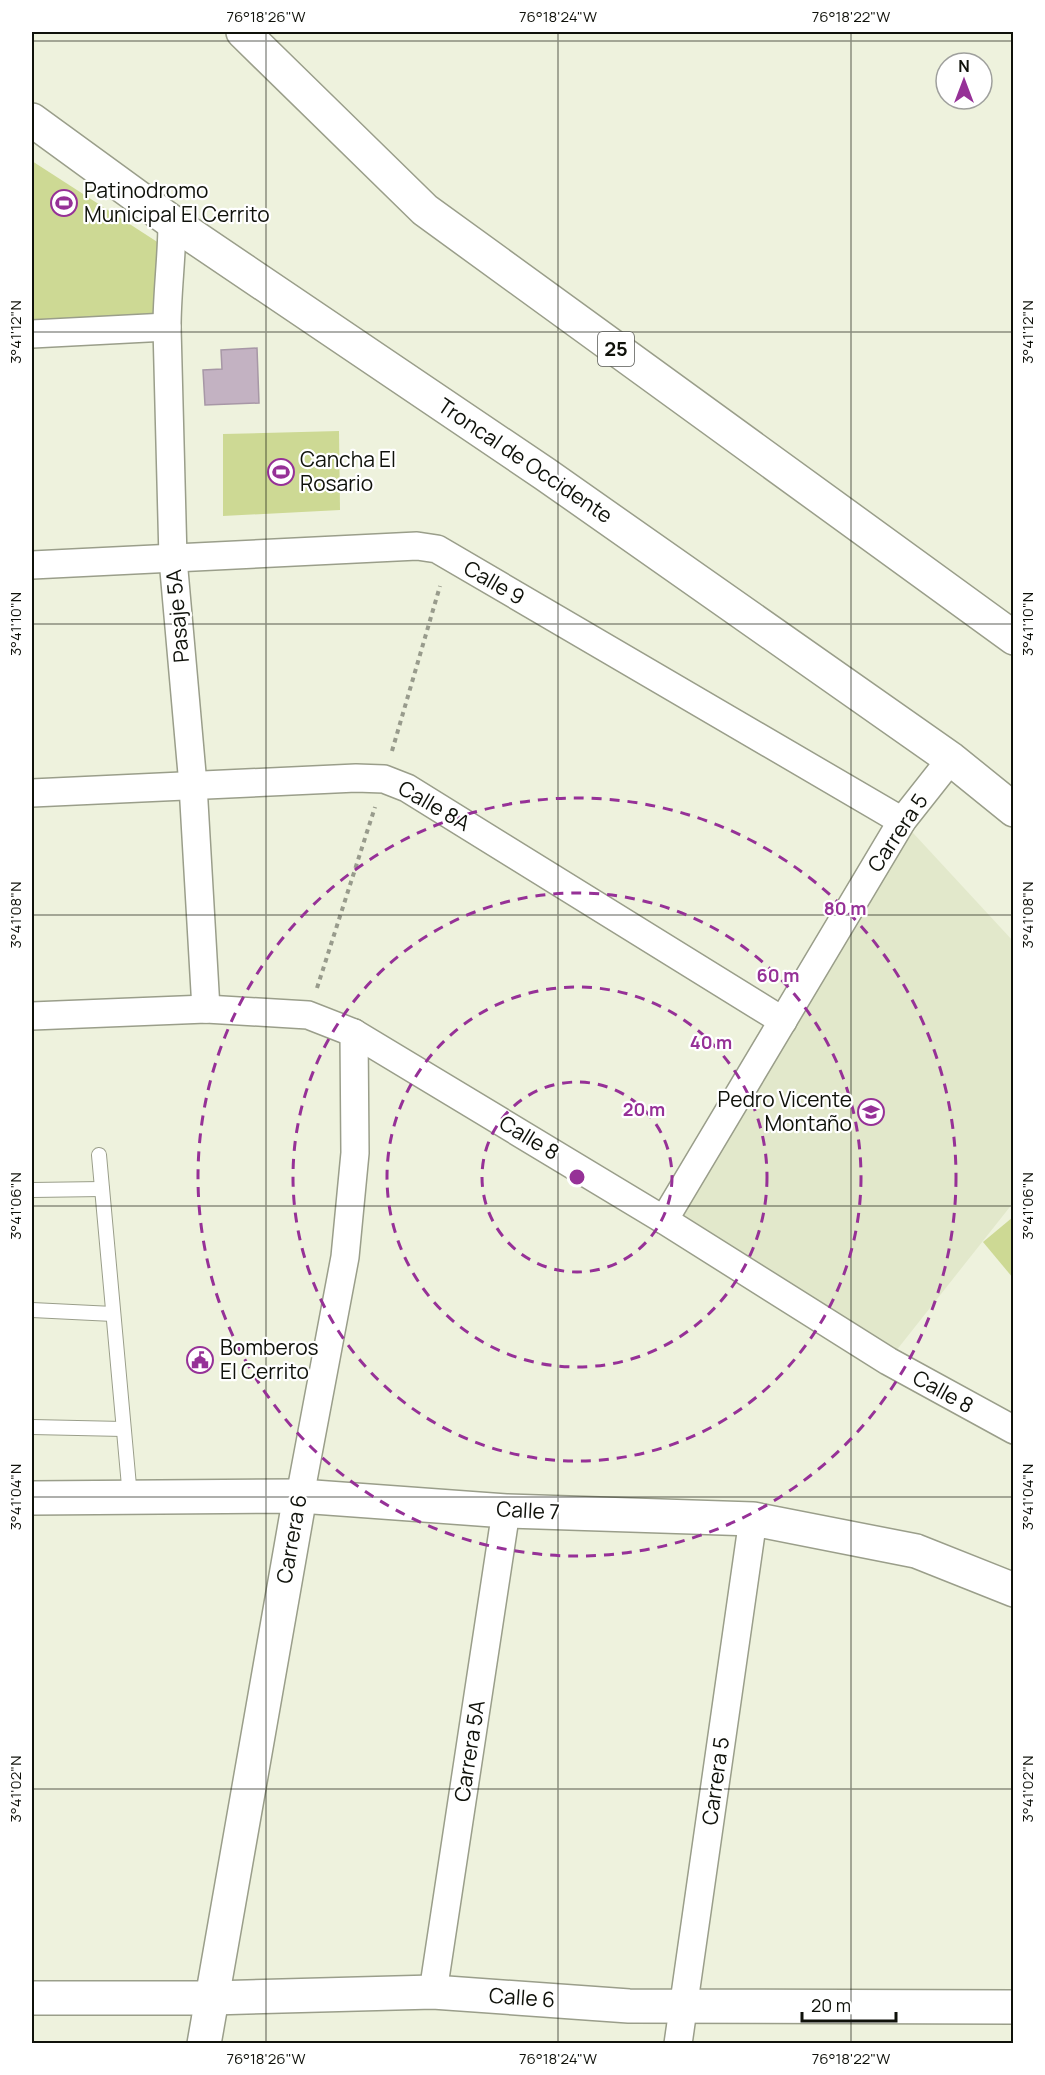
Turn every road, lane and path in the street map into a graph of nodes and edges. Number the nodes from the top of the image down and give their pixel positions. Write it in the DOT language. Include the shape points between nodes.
graph roads {
  1 [pos="243,32"];
  2 [pos="32,120"];
  3 [pos="172,222"];
  4 [pos="167,327"];
  5 [pos="32,334"];
  6 [pos="448,556"];
  7 [pos="173,559"];
  8 [pos="32,565"];
  9 [pos="1014,638"];
  10 [pos="951,759"];
  11 [pos="384,779"];
  12 [pos="193,785"];
  13 [pos="32,794"];
  14 [pos="1014,810"];
  15 [pos="902,821"];
  16 [pos="206,1009"];
  17 [pos="308,1015"];
  18 [pos="32,1016"];
  19 [pos="783,1020"];
  20 [pos="354,1033"];
  21 [pos="99,1155"];
  22 [pos="102,1189"];
  23 [pos="32,1190"];
  24 [pos="664,1220"];
  25 [pos="32,1310"];
  26 [pos="113,1314"];
  27 [pos="32,1427"];
  28 [pos="123,1429"];
  29 [pos="1014,1430"];
  30 [pos="300,1496"];
  31 [pos="130,1497"];
  32 [pos="32,1498"];
  33 [pos="506,1511"];
  34 [pos="753,1519"];
  35 [pos="1014,1590"];
  36 [pos="433,1992"];
  37 [pos="32,1998"];
  38 [pos="212,1998"];
  39 [pos="684,2007"];
  40 [pos="1014,2007"];
  41 [pos="204,2043"];
  42 [pos="678,2043"];
  1 -- 9 [label="main road, 25" via="425,210"];
  2 -- 3 [label="main road, Troncal de Occidente"];
  3 -- 4 [label="street, Pasaje 5A"];
  3 -- 10 [label="main road, Troncal de Occidente" via="545,474"];
  4 -- 5 [label="street"];
  4 -- 7 [label="street, Pasaje 5A"];
  6 -- 7 [label="street, Calle 9" via="437,549 417,546"];
  6 -- 11 [label="path"];
  6 -- 15 [label="street, Calle 9"];
  7 -- 8 [label="street, Calle 9"];
  7 -- 12 [label="street, Pasaje 5A"];
  10 -- 14 [label="main road, Troncal de Occidente"];
  10 -- 15 [label="street, Carrera 5"];
  11 -- 12 [label="street, Calle 8A"];
  11 -- 17 [label="path"];
  11 -- 19 [label="street, Calle 8A" via="407,788"];
  12 -- 13 [label="street, Calle 8A"];
  12 -- 16 [label="street, Pasaje 5A"];
  15 -- 19 [label="street, Carrera 5"];
  16 -- 17 [label="street, Calle 8"];
  16 -- 18 [label="street, Calle 8"];
  17 -- 20 [label="street, Calle 8"];
  19 -- 24 [label="street, Carrera 5"];
  20 -- 24 [label="street, Calle 8"];
  20 -- 30 [label="street, Carrera 6" via="355,1153 345,1257"];
  21 -- 22 [label="lane"];
  22 -- 23 [label="lane"];
  22 -- 26 [label="lane"];
  24 -- 29 [label="street, Calle 8" via="888,1361"];
  25 -- 26 [label="lane"];
  26 -- 28 [label="lane"];
  27 -- 28 [label="lane"];
  28 -- 31 [label="lane"];
  30 -- 31 [label="main road, Calle 7"];
  30 -- 33 [label="main road, Calle 7"];
  30 -- 38 [label="main road, Carrera 6"];
  31 -- 32 [label="main road, Calle 7"];
  33 -- 34 [label="main road, Calle 7"];
  33 -- 36 [label="street, Carrera 5A"];
  34 -- 35 [label="main road, Calle 7" via="916,1551"];
  34 -- 39 [label="street, Carrera 5"];
  36 -- 38 [label="main road, Calle 6"];
  36 -- 39 [label="main road, Calle 6"];
  37 -- 38 [label="main road, Calle 6"];
  38 -- 41 [label="main road, Carrera 6"];
  39 -- 40 [label="main road, Calle 6"];
  39 -- 42 [label="street, Carrera 5"];
}
